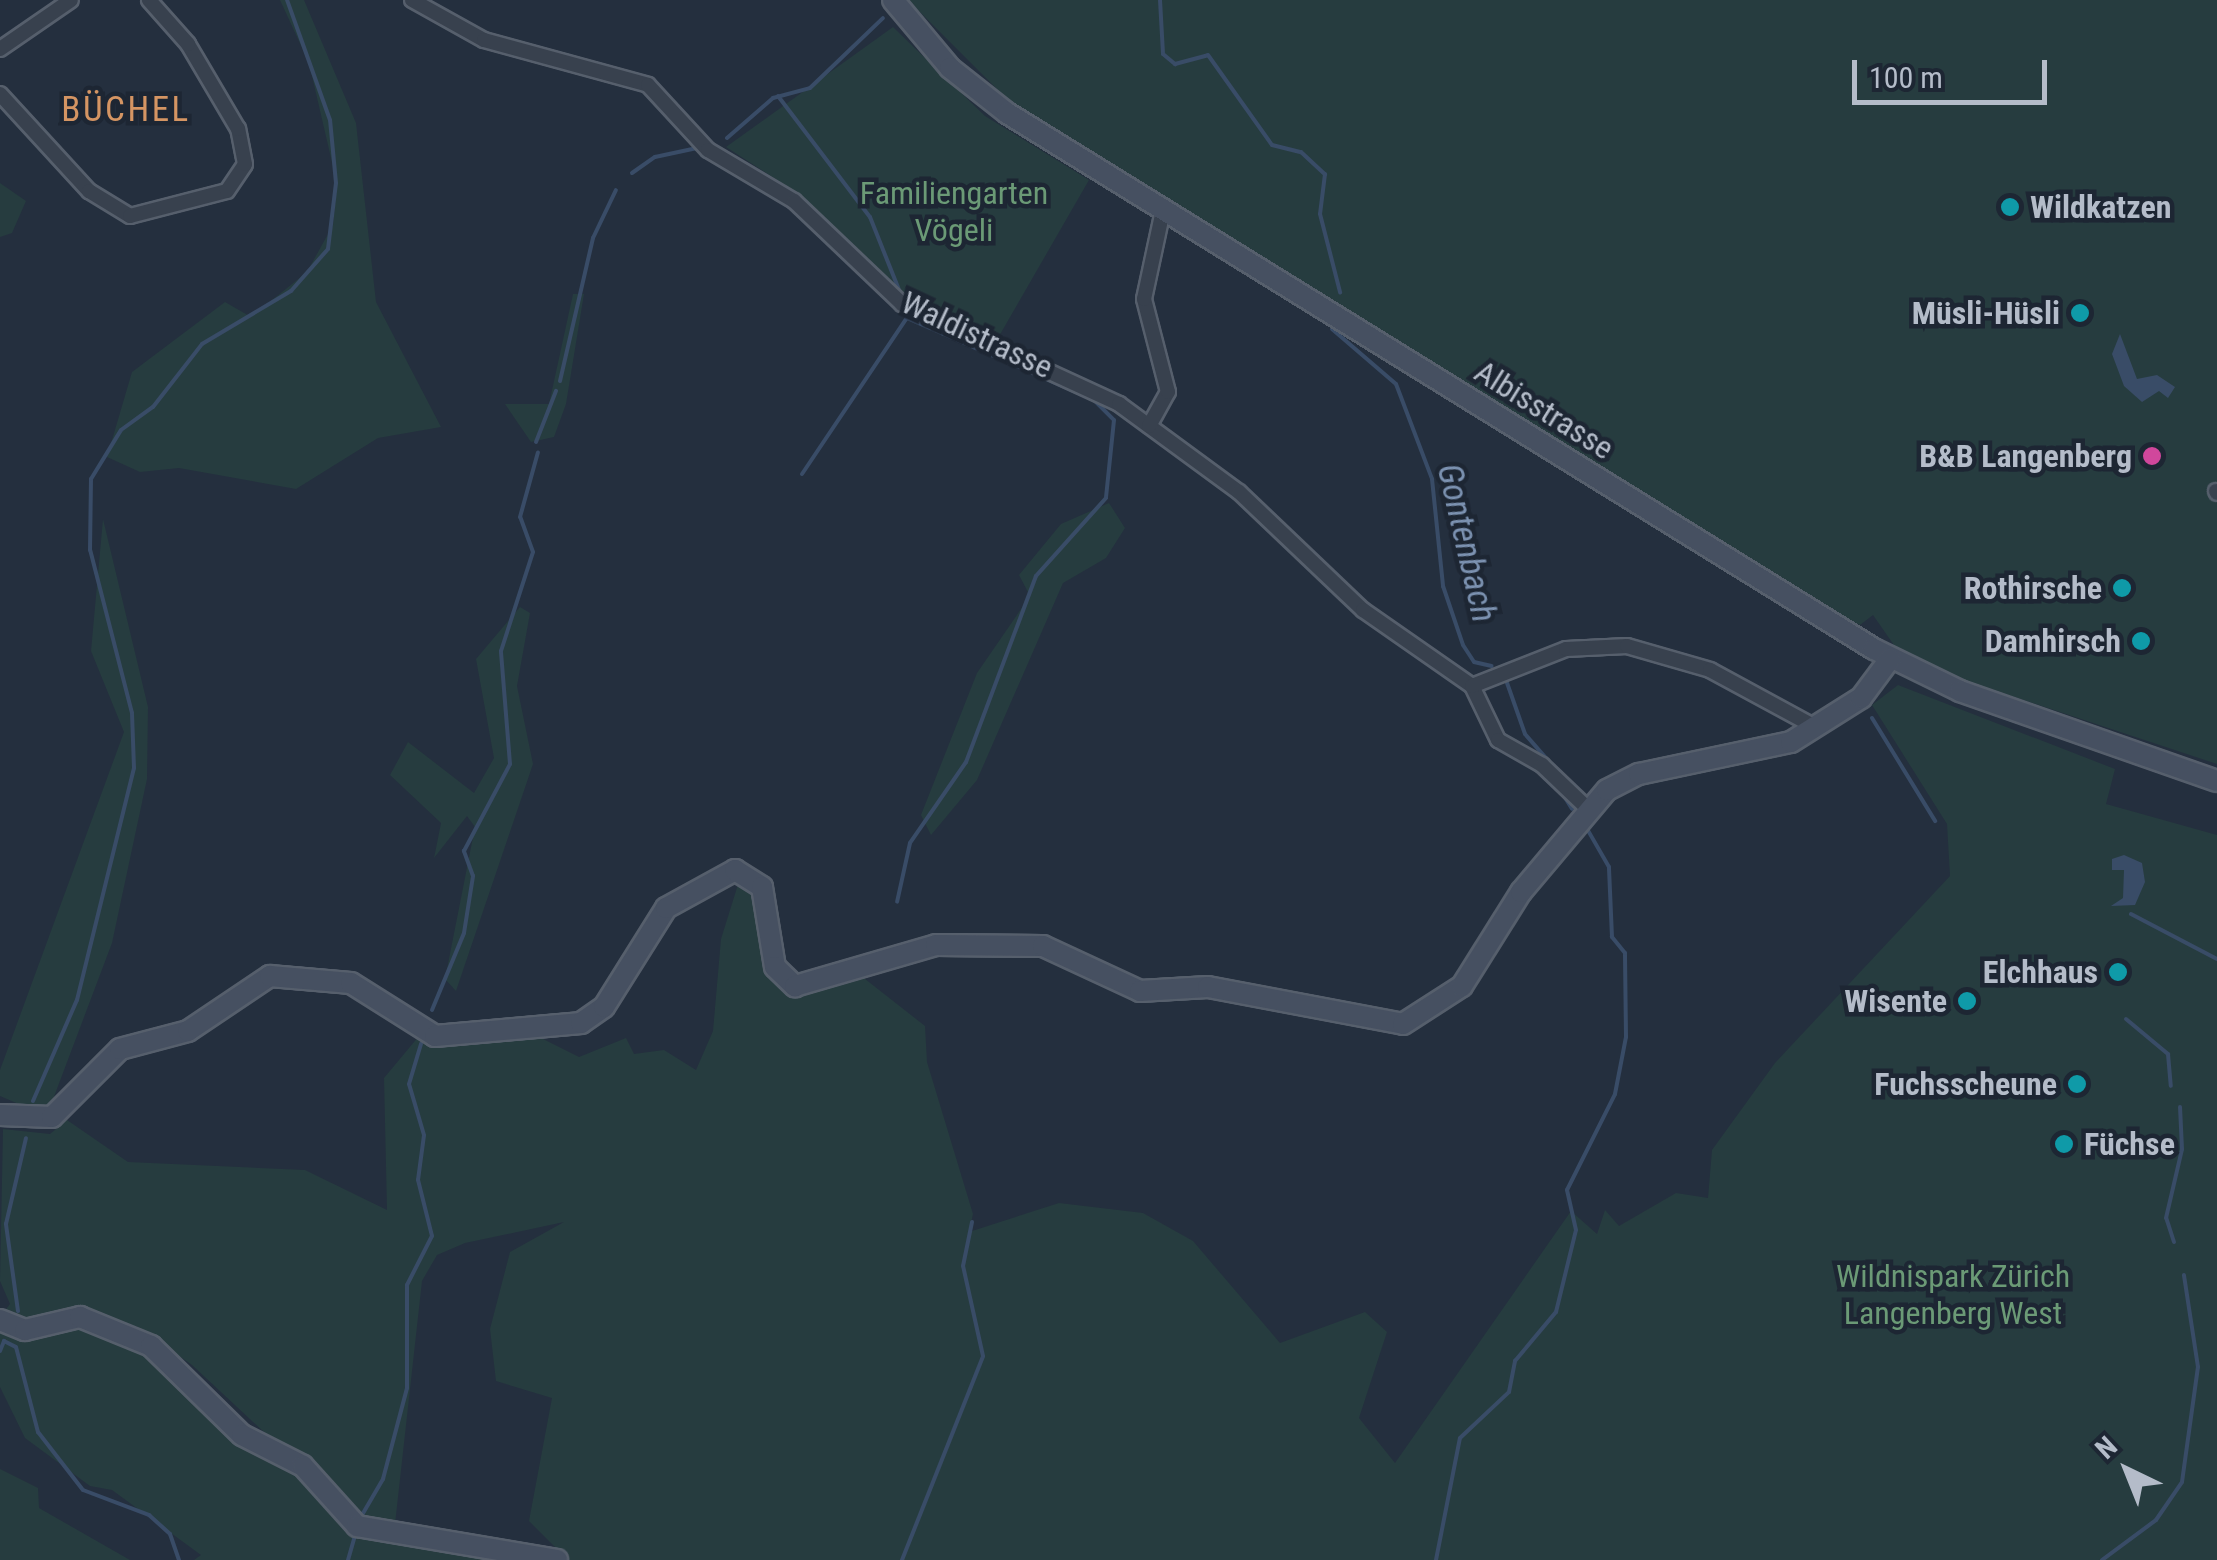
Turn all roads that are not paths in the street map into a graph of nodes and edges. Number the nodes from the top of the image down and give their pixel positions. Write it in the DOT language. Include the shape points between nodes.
graph roads {
  1 [pos="71,0"];
  2 [pos="149,0"];
  3 [pos="412,0"];
  4 [pos="893,0"];
  5 [pos="0,49"];
  6 [pos="0,94"];
  7 [pos="1163,210"];
  8 [pos="1149,426"];
  9 [pos="1890,659"];
  10 [pos="1472,686"];
  11 [pos="1817,728"];
  12 [pos="2217,781"];
  13 [pos="1587,808"];
  14 [pos="0,1115"];
  15 [pos="0,1320"];
  16 [pos="557,1560"];
  1 -- 5 [label="street"];
  2 -- 6 [label="street" via="188,44 238,129 245,164 227,191 154,217 121,212 69,172"];
  3 -- 8 [label="street, Waldistrasse" via="484,40 648,85 708,150 794,201 902,304 1065,376"];
  4 -- 7 [label="street, Albisstrasse" via="990,101"];
  7 -- 8 [label="street" via="1144,298 1168,392"];
  7 -- 9 [label="street, Albisstrasse"];
  8 -- 10 [label="street, Waldistrasse" via="1238,492 1363,610"];
  9 -- 11 [label="street" via="1862,698"];
  9 -- 12 [label="street, Albisstrasse"];
  10 -- 11 [label="street" via="1566,649 1627,646 1710,670"];
  10 -- 13 [label="street, Waldistrasse" via="1498,740"];
  11 -- 13 [label="street" via="1743,758 1639,774"];
  13 -- 14 [label="street" via="1462,986 1403,1024 1355,1022 1218,989 1140,991 1043,946 936,944 795,986 774,966 762,888 735,870 666,908 604,1006 581,1023 435,1036 351,982 270,976 188,1030 120,1049 52,1116"];
  15 -- 16 [label="street" via="25,1330 80,1317 140,1340 182,1369 242,1435 299,1462 356,1526"];
}
